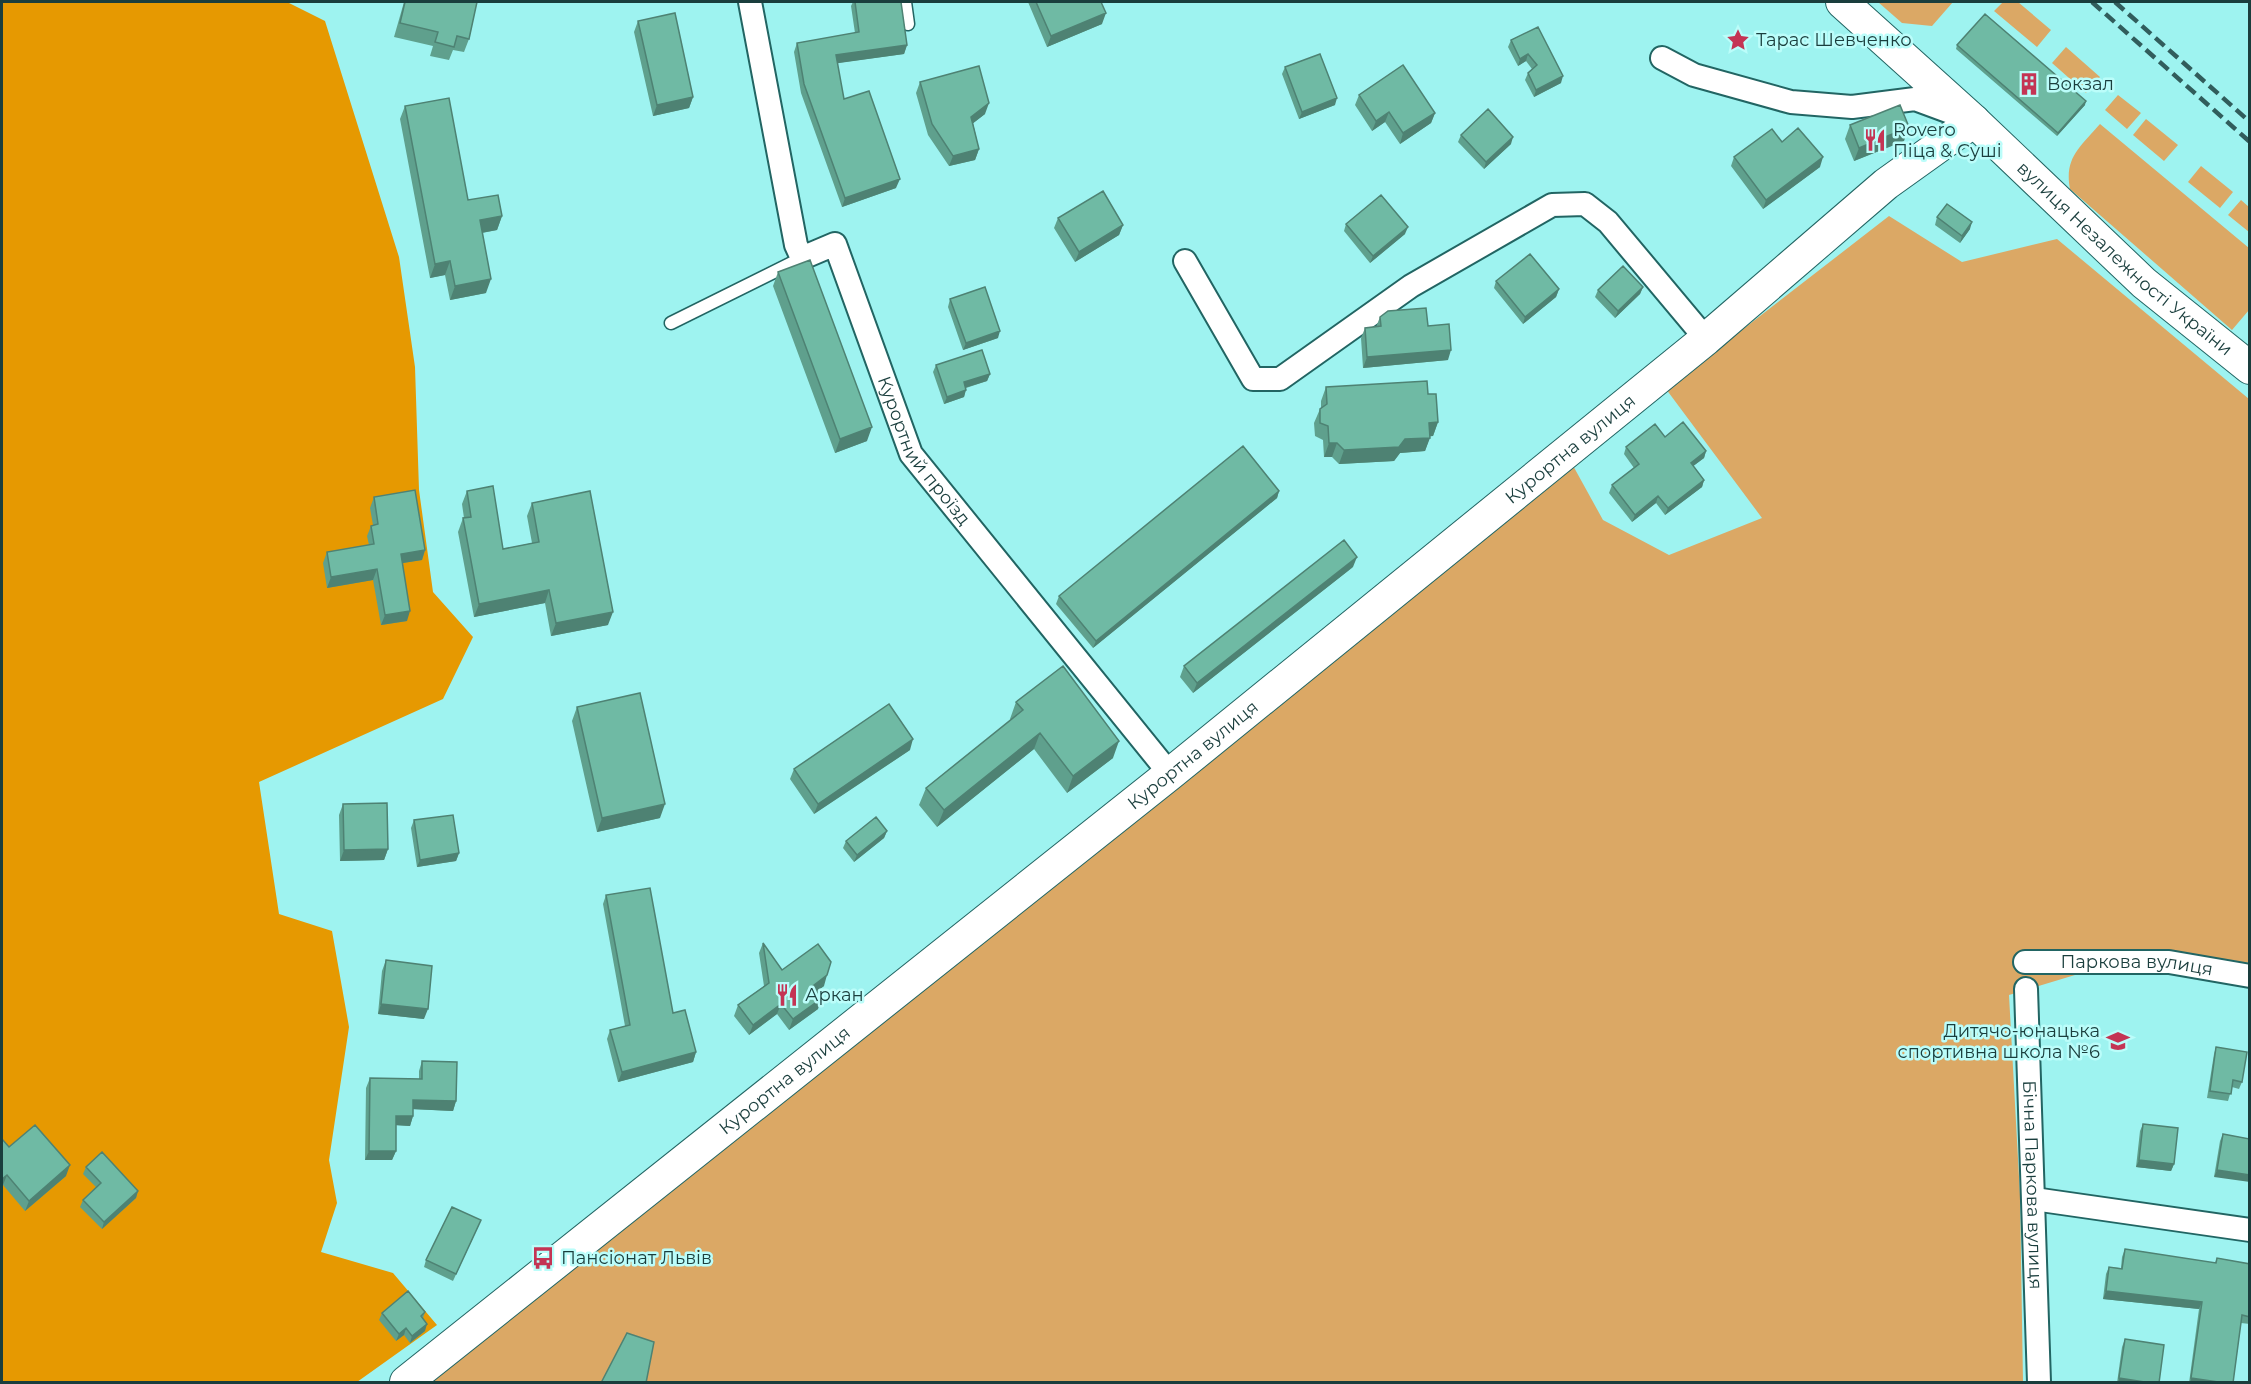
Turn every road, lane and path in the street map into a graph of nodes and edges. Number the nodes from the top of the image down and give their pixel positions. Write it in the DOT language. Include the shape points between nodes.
graph roads {
  1 [pos="750,2"];
  2 [pos="904,2"];
  3 [pos="1842,2"];
  4 [pos="908,24"];
  5 [pos="1662,58"];
  6 [pos="1974,121"];
  7 [pos="802,258"];
  8 [pos="1185,261"];
  9 [pos="671,323"];
  10 [pos="1706,339"];
  11 [pos="2250,368"];
  12 [pos="1170,774"];
  13 [pos="2025,962"];
  14 [pos="2250,976"];
  15 [pos="2026,989"];
  16 [pos="2034,1199"];
  17 [pos="2250,1230"];
  18 [pos="406,1383"];
  19 [pos="2039,1383"];
  1 -- 7 [label="street" via="796,245"];
  2 -- 4 [label="lane"];
  3 -- 6 [label="main road, вулиця Незалежності України"];
  5 -- 6 [label="street" via="1694,75 1791,102 1852,107 1915,99"];
  6 -- 10 [label="main road, Курортна вулиця" via="1886,184"];
  6 -- 11 [label="main road, вулиця Незалежності України" via="2144,283"];
  7 -- 9 [label="lane, Курортний проїзд"];
  7 -- 12 [label="street, Курортний проїзд" via="835,244 911,454"];
  8 -- 10 [label="street" via="1253,379 1280,379 1411,286 1552,205 1585,204 1608,222"];
  10 -- 12 [label="main road, Курортна вулиця"];
  12 -- 18 [label="main road, Курортна вулиця"];
  13 -- 14 [label="street, Паркова вулиця" via="2169,962"];
  15 -- 16 [label="street, Бічна Паркова вулиця"];
  16 -- 17 [label="street"];
  16 -- 19 [label="street, Бічна Паркова вулиця"];
}
